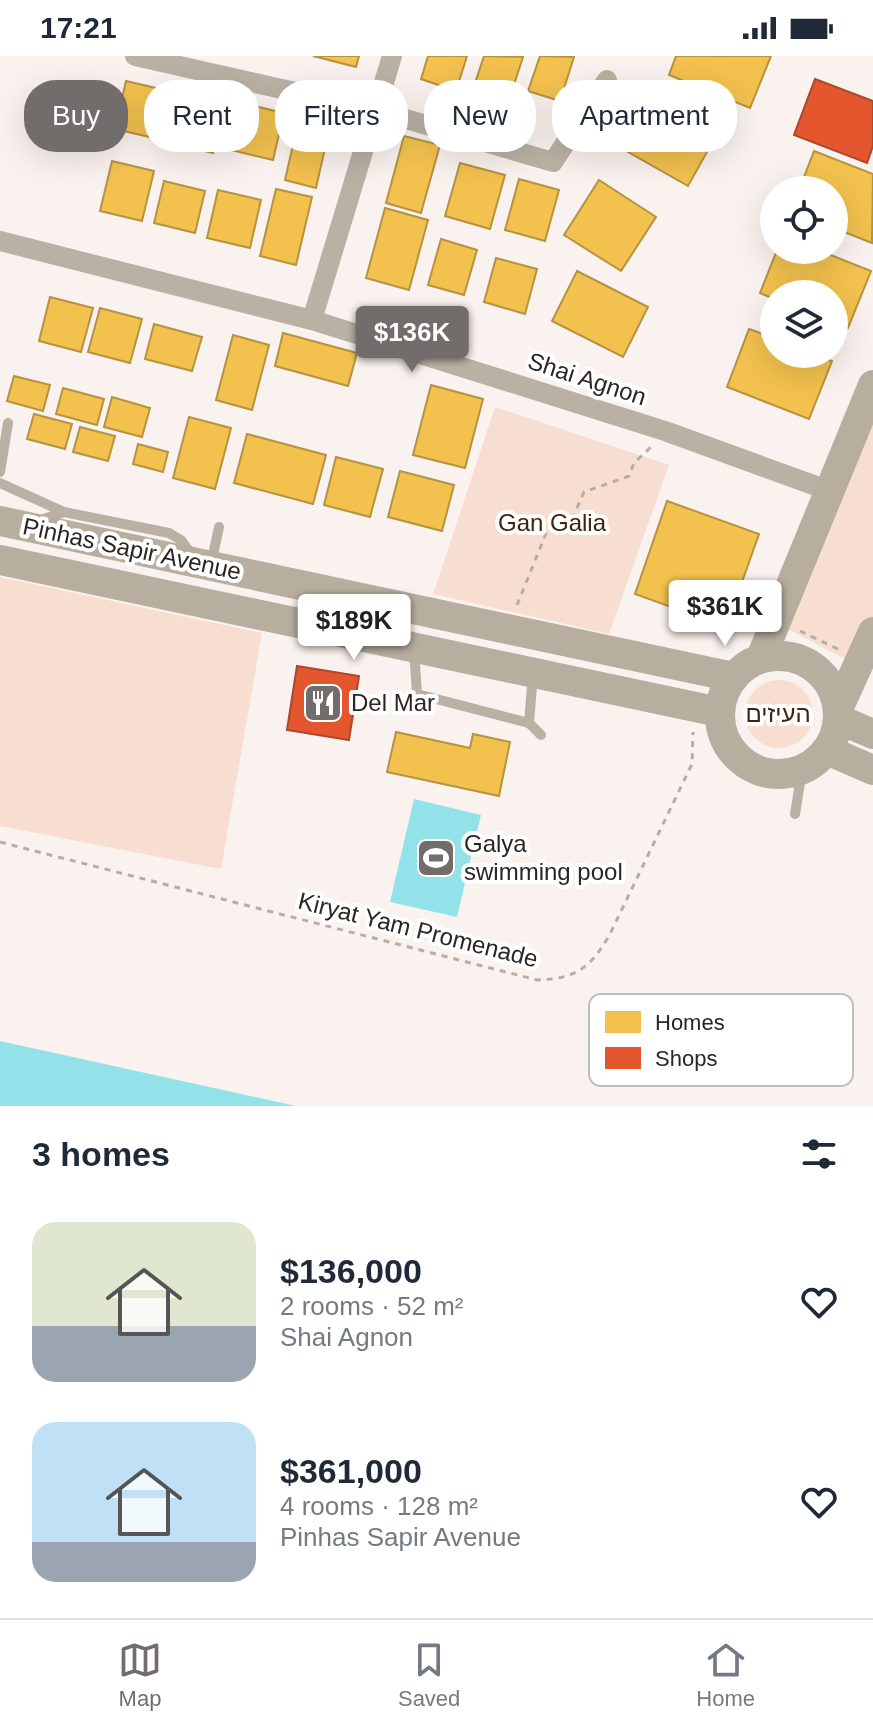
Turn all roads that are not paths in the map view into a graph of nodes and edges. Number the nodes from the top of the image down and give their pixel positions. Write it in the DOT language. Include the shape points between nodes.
graph roads {
  1 [pos="135,56"];
  2 [pos="392,56"];
  3 [pos="384,80"];
  4 [pos="275,88"];
  5 [pos="408,120"];
  6 [pos="362,152"];
  7 [pos="560,152"];
  8 [pos="0,241"];
  9 [pos="312,320"];
  10 [pos="873,385"];
  11 [pos="8,423"];
  12 [pos="0,472"];
  13 [pos="0,483"];
  14 [pos="830,491"];
  15 [pos="64,512"];
  16 [pos="0,521"];
  17 [pos="219,527"];
  18 [pos="31,528"];
  19 [pos="0,560"];
  20 [pos="204,565"];
  21 [pos="413,647"];
  22 [pos="868,653"];
  23 [pos="761,658"];
  24 [pos="533,673"];
  25 [pos="733,677"];
  26 [pos="706,709"];
  27 [pos="838,714"];
  28 [pos="529,723"];
  29 [pos="873,734"];
  30 [pos="541,735"];
  31 [pos="827,750"];
  32 [pos="802,770"];
  33 [pos="873,770"];
  34 [pos="795,814"];
  1 -- 4 [label="street"];
  2 -- 3 [label="street"];
  5 -- 7 [label="street" via="553,162"];
  6 -- 9 [label="street"];
  8 -- 9 [label="street, Shai Agnon"];
  9 -- 14 [label="street, Shai Agnon" via="665,431"];
  10 -- 14 [label="street"];
  11 -- 12 [label="lane"];
  13 -- 15 [label="lane"];
  14 -- 23 [label="street"];
  15 -- 18 [label="lane"];
  15 -- 20 [label="lane" via="169,533"];
  16 -- 18 [label="street, Pinhas Sapir Avenue"];
  17 -- 20 [label="lane"];
  18 -- 20 [label="street, Pinhas Sapir Avenue"];
  19 -- 21 [label="street, Pinhas Sapir Avenue"];
  20 -- 25 [label="street, Pinhas Sapir Avenue"];
  21 -- 24 [label="street, Pinhas Sapir Avenue"];
  21 -- 28 [label="lane" via="417,694"];
  22 -- 27 [label="street"];
  23 -- 25 [label="street"];
  23 -- 27 [label="street" via="796,658 812,666 834,692"];
  24 -- 26 [label="street, Pinhas Sapir Avenue"];
  24 -- 28 [label="lane"];
  25 -- 26 [label="street"];
  26 -- 32 [label="street" via="727,745 752,768 768,774"];
  27 -- 29 [label="street"];
  27 -- 31 [label="street"];
  28 -- 30 [label="lane"];
  31 -- 32 [label="street"];
  31 -- 33 [label="street"];
  32 -- 34 [label="lane"];
}
